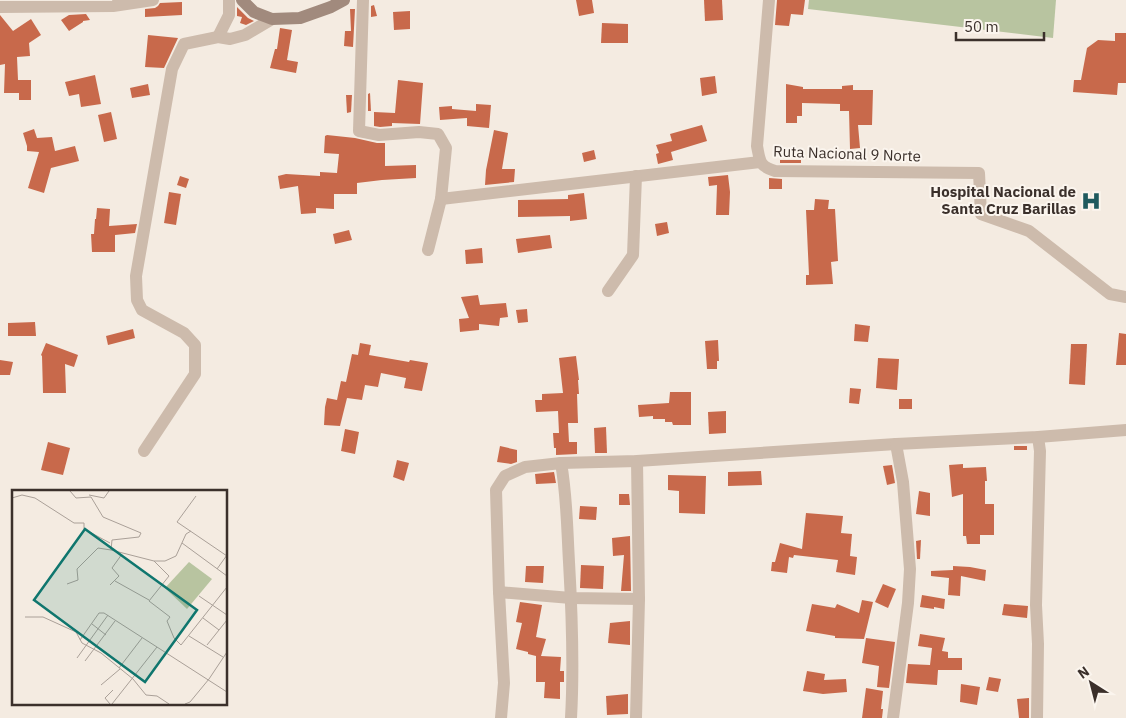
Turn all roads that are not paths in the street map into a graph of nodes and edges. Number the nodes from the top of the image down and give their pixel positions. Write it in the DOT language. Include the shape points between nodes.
graph roads {
  1 [pos="153,0"];
  2 [pos="229,0"];
  3 [pos="242,0"];
  4 [pos="344,0"];
  5 [pos="363,0"];
  6 [pos="769,0"];
  7 [pos="0,6"];
  8 [pos="272,19"];
  9 [pos="218,37"];
  10 [pos="760,162"];
  11 [pos="636,176"];
  12 [pos="441,199"];
  13 [pos="428,250"];
  14 [pos="608,292"];
  15 [pos="1126,297"];
  16 [pos="1126,430"];
  17 [pos="1038,437"];
  18 [pos="896,444"];
  19 [pos="144,451"];
  20 [pos="637,461"];
  21 [pos="561,463"];
  22 [pos="498,592"];
  23 [pos="571,598"];
  24 [pos="639,599"];
  25 [pos="501,718"];
  26 [pos="571,718"];
  27 [pos="636,718"];
  28 [pos="893,718"];
  29 [pos="1037,718"];
  1 -- 7 [label="street" via="113,6"];
  2 -- 9 [label="street" via="229,15"];
  3 -- 8 [label="main road" via="254,12"];
  4 -- 8 [label="main road" via="300,18"];
  5 -- 12 [label="street" via="359,131 380,135 438,134 446,148"];
  6 -- 10 [label="street, Ruta Nacional 9 Norte" via="757,146"];
  8 -- 9 [label="street" via="245,35 230,39"];
  9 -- 19 [label="street" via="184,44 172,69 136,276 137,300 142,310 184,333 195,346 195,374"];
  10 -- 11 [label="street"];
  10 -- 15 [label="street, Ruta Nacional 9 Norte" via="775,171 979,173 981,214 1030,231 1110,294"];
  11 -- 12 [label="street"];
  11 -- 14 [label="street" via="633,255"];
  12 -- 13 [label="street"];
  16 -- 17 [label="street"];
  17 -- 18 [label="street"];
  17 -- 29 [label="street"];
  18 -- 20 [label="street"];
  18 -- 28 [label="street" via="903,482 910,569"];
  20 -- 21 [label="street"];
  20 -- 24 [label="street"];
  21 -- 22 [label="street" via="525,466 505,476 496,490"];
  21 -- 23 [label="street"];
  22 -- 23 [label="street"];
  22 -- 25 [label="street" via="504,682"];
  23 -- 24 [label="street"];
  23 -- 26 [label="street"];
  24 -- 27 [label="street"];
}
